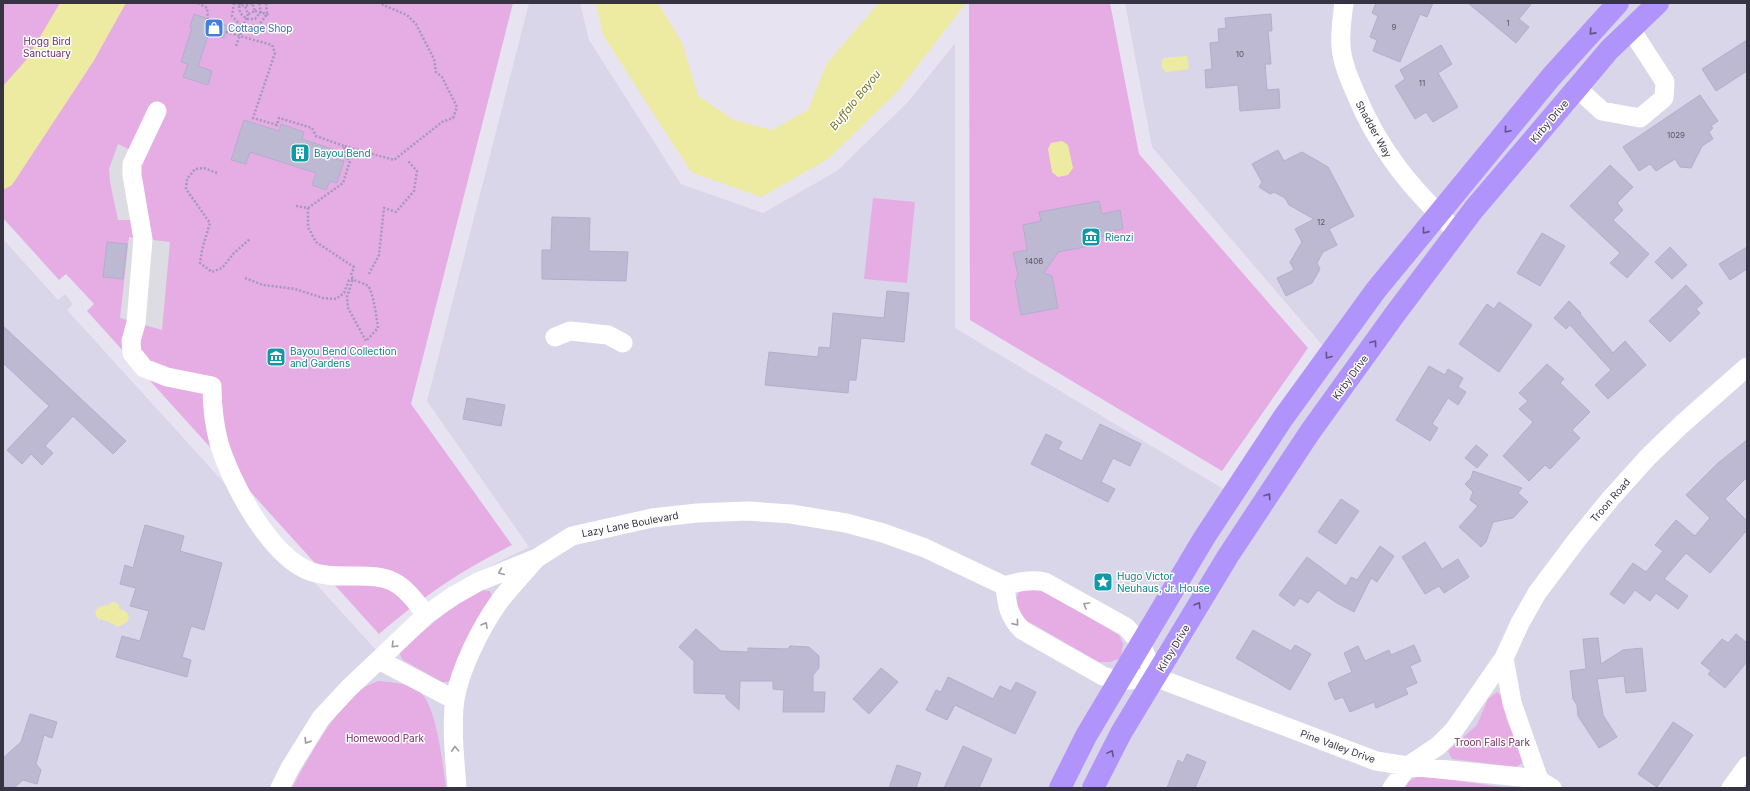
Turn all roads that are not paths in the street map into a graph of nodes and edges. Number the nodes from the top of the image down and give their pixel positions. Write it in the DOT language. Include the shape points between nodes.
graph roads {
  1 [pos="1344,3"];
  2 [pos="1658,3"];
  3 [pos="1616,5"];
  4 [pos="1630,28"];
  5 [pos="1577,88"];
  6 [pos="157,111"];
  7 [pos="1438,214"];
  8 [pos="1457,232"];
  9 [pos="555,337"];
  10 [pos="623,343"];
  11 [pos="1747,367"];
  12 [pos="537,558"];
  13 [pos="1005,586"];
  14 [pos="426,615"];
  15 [pos="1141,644"];
  16 [pos="1504,658"];
  17 [pos="379,660"];
  18 [pos="1155,677"];
  19 [pos="1119,681"];
  20 [pos="455,700"];
  21 [pos="1408,766"];
  22 [pos="1747,766"];
  23 [pos="1543,785"];
  24 [pos="280,788"];
  25 [pos="457,788"];
  26 [pos="1060,788"];
  27 [pos="1093,788"];
  28 [pos="1392,788"];
  29 [pos="1731,788"];
  1 -- 7 [label="street, Shadder Way" via="1340,47 1347,75 1365,116 1392,161"];
  2 -- 4 [label="main road, Kirby Drive"];
  3 -- 4 [label="main road"];
  3 -- 7 [label="main road, one-way" via="1551,77"];
  4 -- 5 [label="main road, Kirby Drive"];
  4 -- 5 [label="street" via="1665,82 1664,98 1640,118 1602,111"];
  5 -- 8 [label="main road, Kirby Drive"];
  6 -- 14 [label="street" via="132,164 143,239 136,323 131,341 132,353 144,368 167,377 212,386 214,419 229,472 268,536 294,564 314,573 372,576 395,582 410,593"];
  7 -- 8 [label="street, Shadder Way"];
  7 -- 15 [label="main road, one-way" via="1376,290 1283,418 1204,538"];
  18 -- 8 [label="main road, Kirby Drive, one-way" via="1228,556 1310,432"];
  9 -- 10 [label="street" via="570,332 608,335"];
  11 -- 16 [label="street, Troon Road" via="1681,425 1611,498 1537,593"];
  12 -- 13 [label="street, Lazy Lane Boulevard" via="572,536 652,518 748,511 791,514 846,523 883,533 925,548"];
  12 -- 14 [label="street, Lazy Lane Boulevard, one-way" via="478,582"];
  20 -- 12 [label="street, Lazy Lane Boulevard, one-way" via="462,673 476,641 498,603"];
  15 -- 13 [label="street, one-way" via="1126,628 1045,582 1021,581"];
  13 -- 19 [label="street, one-way" via="1009,611 1013,621 1022,630 1100,674"];
  14 -- 17 [label="street, Lazy Lane Boulevard, one-way"];
  15 -- 18 [label="street"];
  15 -- 19 [label="main road"];
  16 -- 21 [label="street, Troon Road" via="1454,730 1438,746"];
  16 -- 23 [label="street" via="1515,716"];
  17 -- 20 [label="street"];
  17 -- 24 [label="street, Lazy Lane Boulevard, one-way" via="321,718"];
  18 -- 19 [label="street"];
  18 -- 21 [label="street, Pine Valley Drive" via="1376,761"];
  27 -- 18 [label="main road, Kirby Drive, one-way" via="1121,733"];
  19 -- 26 [label="main road" via="1086,736"];
  25 -- 20 [label="street, Lazy Lane Boulevard, one-way"];
  21 -- 23 [label="street, Pine Valley Drive" via="1521,777"];
  21 -- 28 [label="street, Troon Road"];
  22 -- 29 [label="street"];
}
